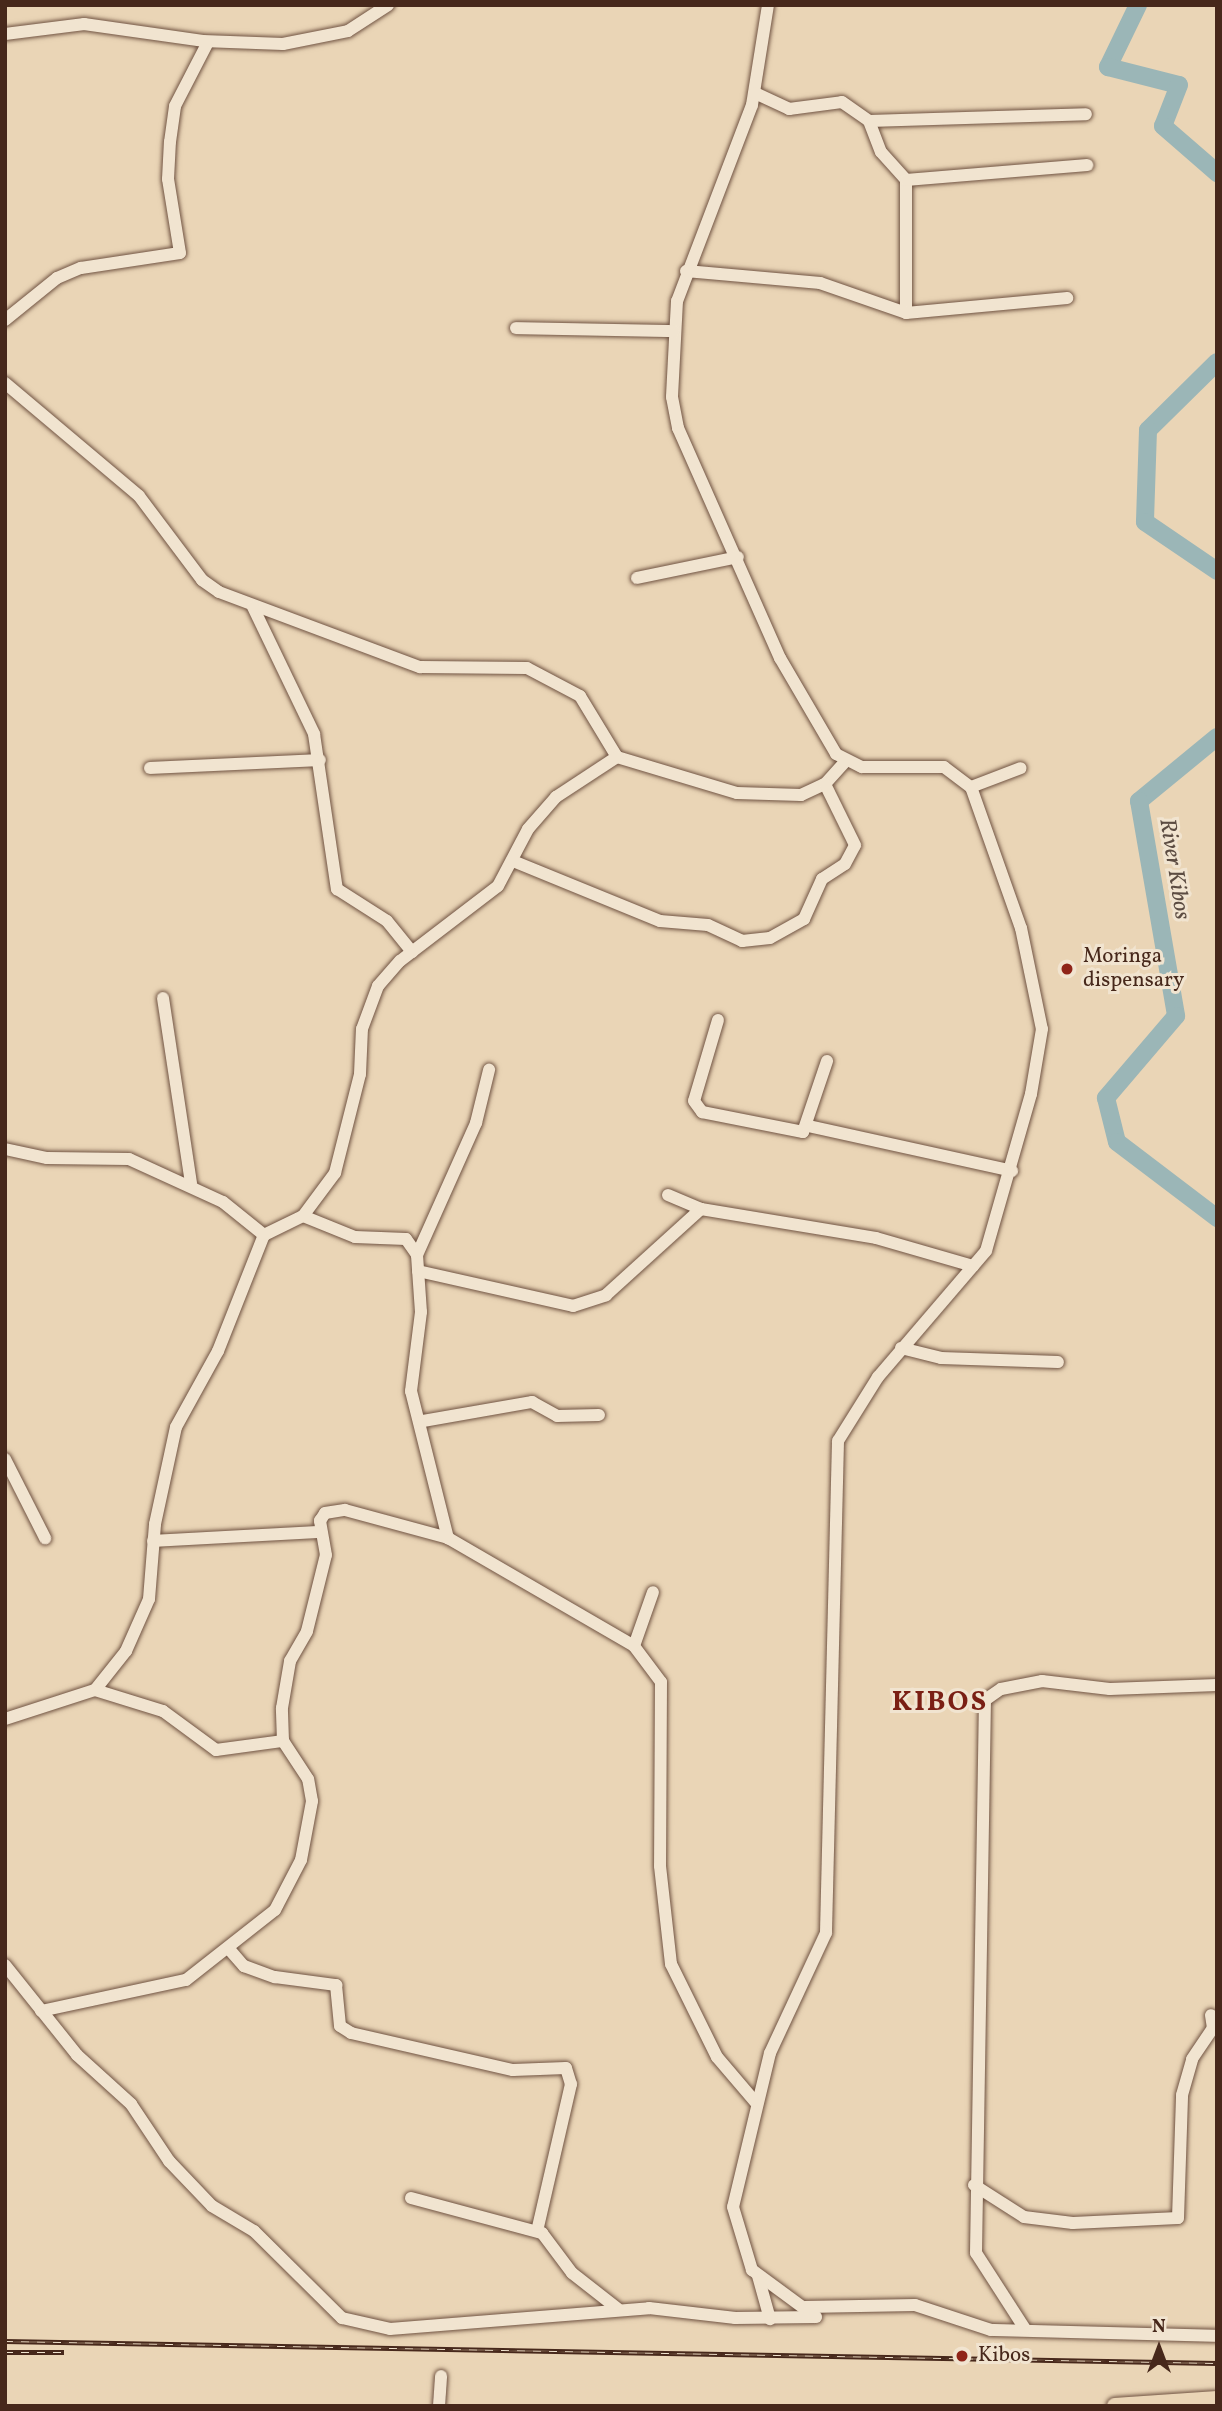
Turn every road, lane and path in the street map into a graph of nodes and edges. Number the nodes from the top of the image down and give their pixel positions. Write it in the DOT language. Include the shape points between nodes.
graph roads {
  1 [pos="388,5"];
  2 [pos="768,5"];
  3 [pos="5,34"];
  4 [pos="208,42"];
  5 [pos="755,93"];
  6 [pos="1086,114"];
  7 [pos="869,121"];
  8 [pos="1087,165"];
  9 [pos="906,180"];
  10 [pos="685,271"];
  11 [pos="1067,298"];
  12 [pos="906,313"];
  13 [pos="5,320"];
  14 [pos="516,328"];
  15 [pos="674,331"];
  16 [pos="7,389"];
  17 [pos="738,556"];
  18 [pos="637,579"];
  19 [pos="253,607"];
  20 [pos="617,757"];
  21 [pos="320,760"];
  22 [pos="845,762"];
  23 [pos="150,768"];
  24 [pos="1021,768"];
  25 [pos="825,784"];
  26 [pos="971,787"];
  27 [pos="513,861"];
  28 [pos="412,952"];
  29 [pos="163,998"];
  30 [pos="718,1020"];
  31 [pos="827,1061"];
  32 [pos="489,1070"];
  33 [pos="808,1126"];
  34 [pos="5,1149"];
  35 [pos="1012,1171"];
  36 [pos="191,1184"];
  37 [pos="668,1195"];
  38 [pos="701,1209"];
  39 [pos="303,1216"];
  40 [pos="264,1235"];
  41 [pos="417,1255"];
  42 [pos="973,1266"];
  43 [pos="418,1271"];
  44 [pos="901,1348"];
  45 [pos="1058,1362"];
  46 [pos="599,1415"];
  47 [pos="423,1421"];
  48 [pos="5,1459"];
  49 [pos="321,1532"];
  50 [pos="45,1538"];
  51 [pos="449,1538"];
  52 [pos="153,1541"];
  53 [pos="653,1592"];
  54 [pos="634,1646"];
  55 [pos="1217,1685"];
  56 [pos="95,1690"];
  57 [pos="5,1719"];
  58 [pos="283,1741"];
  59 [pos="229,1949"];
  60 [pos="5,1965"];
  61 [pos="41,2011"];
  62 [pos="1211,2015"];
  63 [pos="757,2104"];
  64 [pos="974,2185"];
  65 [pos="411,2198"];
  66 [pos="537,2231"];
  67 [pos="758,2276"];
  68 [pos="805,2307"];
  69 [pos="618,2309"];
  70 [pos="770,2319"];
  71 [pos="1025,2329"];
  72 [pos="1217,2336"];
  73 [pos="441,2376"];
  74 [pos="1217,2399"];
  75 [pos="439,2406"];
  76 [pos="1115,2406"];
  1 -- 4 [label="street" via="359,27 310,40"];
  2 -- 5 [label="street"];
  3 -- 4 [label="street" via="84,24"];
  4 -- 13 [label="street" via="175,106 171,131 168,178 180,253 80,268 57,278"];
  5 -- 7 [label="street" via="789,109 842,102"];
  5 -- 10 [label="street"];
  6 -- 7 [label="street"];
  7 -- 9 [label="street" via="881,152"];
  8 -- 9 [label="street"];
  9 -- 12 [label="street"];
  10 -- 12 [label="street" via="820,283"];
  10 -- 15 [label="street"];
  11 -- 12 [label="street"];
  14 -- 15 [label="street"];
  15 -- 17 [label="street" via="678,428"];
  16 -- 19 [label="street" via="139,496 202,580"];
  17 -- 18 [label="street"];
  17 -- 22 [label="street" via="780,659"];
  19 -- 20 [label="street" via="420,667 527,668 580,696"];
  19 -- 21 [label="street" via="304,706"];
  20 -- 25 [label="street" via="759,797 801,795"];
  20 -- 27 [label="street" via="556,797 528,829"];
  21 -- 23 [label="street"];
  21 -- 28 [label="street" via="337,888 387,920"];
  22 -- 25 [label="street"];
  22 -- 26 [label="street" via="944,767"];
  24 -- 26 [label="street"];
  25 -- 27 [label="street" via="855,845 845,864 822,879 804,919 770,938 742,941 708,925 660,921"];
  26 -- 35 [label="street" via="1040,1004 1040,1055"];
  27 -- 28 [label="street" via="489,896"];
  28 -- 39 [label="street" via="388,971 371,1000 340,1160"];
  29 -- 36 [label="street"];
  30 -- 33 [label="street" via="696,1108 798,1133"];
  31 -- 33 [label="street"];
  32 -- 41 [label="street" via="476,1124"];
  33 -- 35 [label="street"];
  34 -- 36 [label="street" via="47,1158 129,1158"];
  35 -- 42 [label="street" via="993,1236"];
  36 -- 40 [label="street"];
  37 -- 38 [label="street"];
  38 -- 42 [label="street" via="876,1238"];
  38 -- 43 [label="street" via="606,1295 573,1306"];
  39 -- 40 [label="street"];
  39 -- 41 [label="street" via="355,1237 406,1239"];
  40 -- 52 [label="street" via="218,1351 176,1427"];
  41 -- 43 [label="street"];
  42 -- 44 [label="street"];
  43 -- 47 [label="street" via="421,1311 411,1391"];
  44 -- 45 [label="street" via="941,1358"];
  44 -- 63 [label="street" via="838,1441 826,1933 777,2034"];
  46 -- 47 [label="street" via="557,1416 532,1402"];
  47 -- 51 [label="street" via="434,1495"];
  48 -- 50 [label="street"];
  49 -- 51 [label="street" via="320,1521 333,1509"];
  49 -- 52 [label="street"];
  49 -- 58 [label="street" via="326,1555 307,1631 286,1675"];
  51 -- 54 [label="street"];
  52 -- 56 [label="street" via="144,1615 117,1668"];
  53 -- 54 [label="street"];
  54 -- 63 [label="street" via="661,1682 660,1866 671,1964 718,2057"];
  55 -- 64 [label="street" via="1110,1689 1042,1681 1001,1689 985,1700"];
  56 -- 57 [label="street"];
  56 -- 58 [label="street" via="163,1711 216,1750"];
  58 -- 59 [label="street" via="312,1786 308,1833 284,1898"];
  59 -- 61 [label="street" via="186,1980"];
  59 -- 66 [label="street" via="244,1966 275,1977 336,1985 340,2026 351,2033 513,2070 566,2068 571,2084"];
  60 -- 61 [label="street"];
  61 -- 69 [label="street" via="131,2104 169,2161 212,2207 254,2231 342,2318 390,2329"];
  62 -- 64 [label="street" via="1213,2028 1192,2059 1182,2095 1178,2218 1073,2223 1024,2217"];
  63 -- 67 [label="street" via="733,2207 743,2251"];
  64 -- 71 [label="street" via="976,2253"];
  65 -- 66 [label="street"];
  66 -- 69 [label="street" via="572,2273"];
  67 -- 68 [label="street"];
  67 -- 70 [label="street"];
  68 -- 70 [label="street" via="816,2317"];
  68 -- 71 [label="street" via="915,2305 991,2330"];
  69 -- 70 [label="street"];
  71 -- 72 [label="street"];
  73 -- 75 [label="street"];
  74 -- 76 [label="main road"];
}
